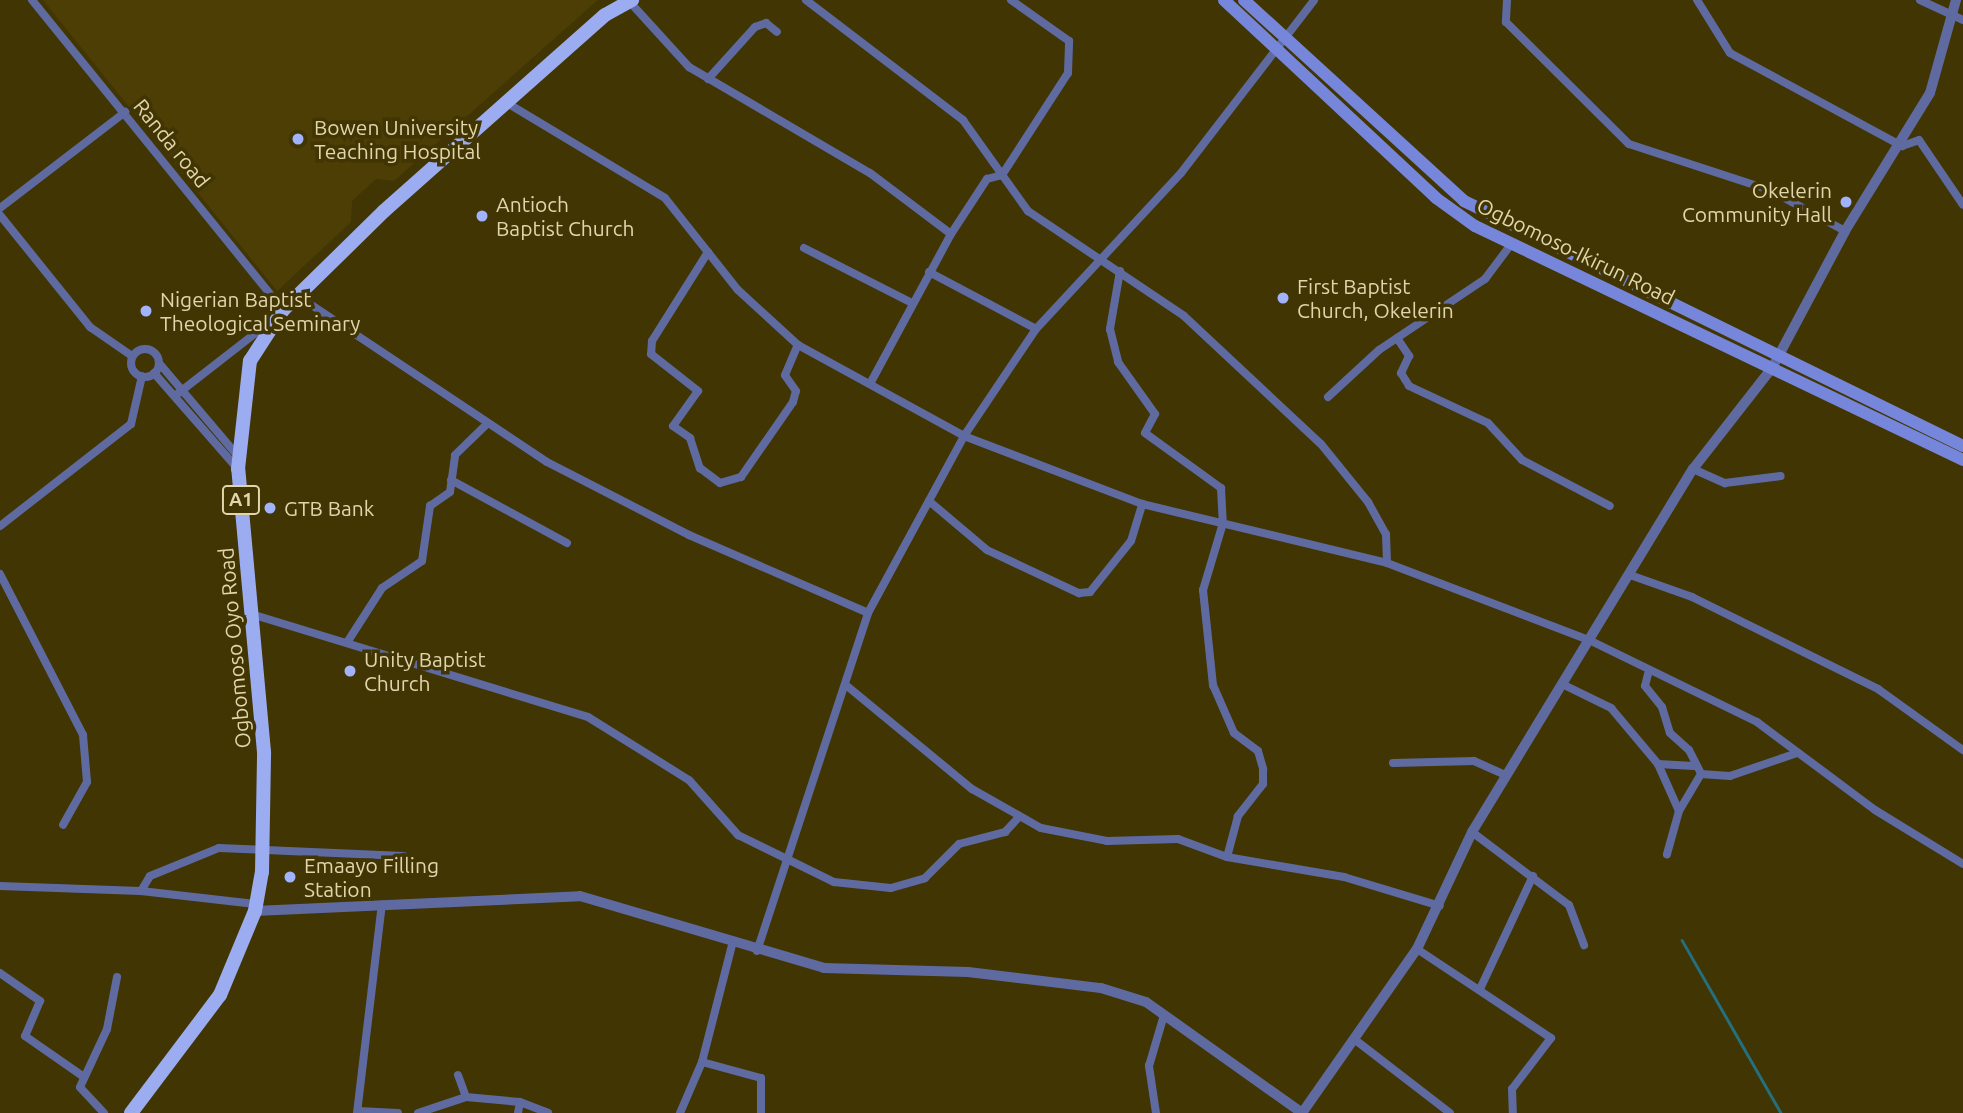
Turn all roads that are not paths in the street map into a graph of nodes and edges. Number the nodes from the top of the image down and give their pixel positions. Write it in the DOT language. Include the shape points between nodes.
graph roads {
  1 [pos="32,0"];
  2 [pos="806,0"];
  3 [pos="1011,0"];
  4 [pos="1223,0"];
  5 [pos="1244,0"];
  6 [pos="1314,0"];
  7 [pos="1507,0"];
  8 [pos="1697,0"];
  9 [pos="1920,0"];
  10 [pos="1956,0"];
  11 [pos="625,2"];
  12 [pos="1952,13"];
  13 [pos="1963,20"];
  14 [pos="777,32"];
  15 [pos="1288,39"];
  16 [pos="1276,48"];
  17 [pos="708,79"];
  18 [pos="508,103"];
  19 [pos="125,112"];
  20 [pos="1902,146"];
  21 [pos="1002,175"];
  22 [pos="2,203"];
  23 [pos="1963,205"];
  24 [pos="0,215"];
  25 [pos="1845,231"];
  26 [pos="951,234"];
  27 [pos="1512,243"];
  28 [pos="804,248"];
  29 [pos="708,252"];
  30 [pos="1101,258"];
  31 [pos="1120,271"];
  32 [pos="929,272"];
  33 [pos="299,296"];
  34 [pos="910,302"];
  35 [pos="280,314"];
  36 [pos="1036,329"];
  37 [pos="1397,338"];
  38 [pos="798,345"];
  39 [pos="1781,354"];
  40 [pos="132,356"];
  41 [pos="159,363"];
  42 [pos="1772,368"];
  43 [pos="154,373"];
  44 [pos="142,376"];
  45 [pos="871,382"];
  46 [pos="184,388"];
  47 [pos="176,395"];
  48 [pos="1328,397"];
  49 [pos="488,423"];
  50 [pos="964,436"];
  51 [pos="1963,446"];
  52 [pos="1963,460"];
  53 [pos="238,463"];
  54 [pos="1693,469"];
  55 [pos="1781,476"];
  56 [pos="451,480"];
  57 [pos="929,501"];
  58 [pos="1142,504"];
  59 [pos="1610,506"];
  60 [pos="1223,523"];
  61 [pos="0,526"];
  62 [pos="568,543"];
  63 [pos="1387,563"];
  64 [pos="0,575"];
  65 [pos="1630,575"];
  66 [pos="868,613"];
  67 [pos="251,614"];
  68 [pos="348,640"];
  69 [pos="1589,640"];
  70 [pos="1648,674"];
  71 [pos="1562,684"];
  72 [pos="847,686"];
  73 [pos="1963,750"];
  74 [pos="1797,753"];
  75 [pos="1393,763"];
  76 [pos="1658,764"];
  77 [pos="1694,766"];
  78 [pos="1701,774"];
  79 [pos="1504,775"];
  80 [pos="1679,811"];
  81 [pos="1018,818"];
  82 [pos="64,825"];
  83 [pos="1472,832"];
  84 [pos="264,849"];
  85 [pos="1667,854"];
  86 [pos="404,856"];
  87 [pos="1227,857"];
  88 [pos="790,859"];
  89 [pos="1963,864"];
  90 [pos="1533,876"];
  91 [pos="0,887"];
  92 [pos="141,891"];
  93 [pos="382,904"];
  94 [pos="1440,906"];
  95 [pos="255,907"];
  96 [pos="732,945"];
  97 [pos="1584,945"];
  98 [pos="1417,949"];
  99 [pos="757,951"];
  100 [pos="0,973"];
  101 [pos="117,977"];
  102 [pos="1480,989"];
  103 [pos="1164,1015"];
  104 [pos="1354,1039"];
  105 [pos="702,1062"];
  106 [pos="457,1075"];
  107 [pos="84,1077"];
  108 [pos="146,1095"];
  109 [pos="466,1097"];
  110 [pos="520,1102"];
  111 [pos="357,1112"];
  112 [pos="104,1113"];
  113 [pos="131,1113"];
  114 [pos="141,1113"];
  115 [pos="398,1113"];
  116 [pos="418,1113"];
  117 [pos="518,1113"];
  118 [pos="548,1113"];
  119 [pos="680,1113"];
  120 [pos="761,1113"];
  121 [pos="1156,1113"];
  122 [pos="1450,1113"];
  123 [pos="1513,1113"];
  1 -- 19 [label="street, Randa road"];
  2 -- 21 [label="street" via="963,120"];
  3 -- 21 [label="street" via="1069,41 1071,56 1068,74"];
  4 -- 16 [label="main road, Ogbomoso-Ikirun Road"];
  5 -- 15 [label="main road, Ogbomoso-Ikirun Road"];
  6 -- 15 [label="street"];
  7 -- 25 [label="street" via="1506,22 1629,145 1770,190"];
  8 -- 20 [label="street" via="1730,53"];
  9 -- 12 [label="street"];
  10 -- 12 [label="street"];
  11 -- 17 [label="street" via="672,54"];
  11 -- 18 [label="highway, Ogbomoso Oyo Road / A1"];
  12 -- 13 [label="street"];
  12 -- 20 [label="street" via="1937,79"];
  14 -- 17 [label="street" via="766,23 755,27"];
  15 -- 16 [label="street"];
  15 -- 39 [label="main road, Ogbomoso-Ikirun Road" via="1464,201"];
  16 -- 27 [label="main road, Ogbomoso-Ikirun Road" via="1436,198"];
  16 -- 30 [label="street" via="1181,173"];
  17 -- 26 [label="street" via="870,173"];
  18 -- 29 [label="street" via="665,198"];
  18 -- 33 [label="highway, Ogbomoso Oyo Road / A1"];
  19 -- 22 [label="street"];
  19 -- 35 [label="street, Randa road"];
  20 -- 23 [label="street" via="1919,140"];
  20 -- 25 [label="street"];
  21 -- 26 [label="street" via="987,179"];
  21 -- 30 [label="street" via="1028,211"];
  24 -- 40 [label="street" via="90,327"];
  25 -- 39 [label="street"];
  26 -- 32 [label="street"];
  27 -- 37 [label="street" via="1485,279"];
  27 -- 42 [label="main road, Ogbomoso-Ikirun Road"];
  28 -- 34 [label="street"];
  29 -- 38 [label="street" via="738,290"];
  29 -- 38 [label="street" via="652,341 651,354 698,391 673,426 690,438 700,468 720,483 741,477 793,402 796,390 785,375"];
  30 -- 31 [label="street"];
  30 -- 36 [label="street"];
  31 -- 60 [label="street" via="1110,329 1118,362 1155,414 1146,433 1221,488"];
  31 -- 63 [label="street" via="1184,316 1321,444 1368,502 1385,534"];
  32 -- 34 [label="street"];
  32 -- 36 [label="street"];
  33 -- 35 [label="highway, Ogbomoso Oyo Road / A1"];
  33 -- 49 [label="street"];
  34 -- 45 [label="street"];
  35 -- 46 [label="street"];
  35 -- 53 [label="highway, Ogbomoso Oyo Road / A1" via="250,361"];
  36 -- 50 [label="street"];
  37 -- 48 [label="street"];
  37 -- 59 [label="street" via="1409,356 1401,373 1409,386 1479,417 1534,468"];
  38 -- 45 [label="street"];
  39 -- 42 [label="street"];
  39 -- 51 [label="main road, Ogbomoso-Ikirun Road"];
  40 -- 41 [label="street" via="146,349"];
  40 -- 44 [label="street" via="132,369"];
  41 -- 43 [label="street"];
  41 -- 46 [label="street"];
  42 -- 52 [label="main road, Ogbomoso-Ikirun Road"];
  42 -- 54 [label="street"];
  43 -- 44 [label="street"];
  43 -- 47 [label="street"];
  44 -- 61 [label="street" via="131,424"];
  45 -- 50 [label="street"];
  46 -- 47 [label="street"];
  46 -- 53 [label="street"];
  47 -- 53 [label="street"];
  49 -- 56 [label="street" via="455,455"];
  49 -- 66 [label="street" via="614,498"];
  50 -- 57 [label="street"];
  50 -- 58 [label="street"];
  53 -- 67 [label="highway, Ogbomoso Oyo Road / A1"];
  54 -- 55 [label="street" via="1725,483"];
  54 -- 65 [label="street"];
  56 -- 62 [label="street"];
  56 -- 68 [label="street" via="450,492 430,506 422,561 382,588"];
  57 -- 58 [label="street" via="987,550 1079,593 1090,592 1131,541"];
  57 -- 66 [label="street"];
  58 -- 60 [label="street"];
  60 -- 63 [label="street"];
  60 -- 87 [label="street" via="1203,590 1213,685 1234,733 1258,751 1263,769 1260,790 1238,816"];
  63 -- 69 [label="street"];
  64 -- 82 [label="street" via="83,735 87,782"];
  65 -- 69 [label="street"];
  65 -- 73 [label="street" via="1692,597 1878,689"];
  66 -- 72 [label="street"];
  67 -- 68 [label="street"];
  67 -- 84 [label="highway, Ogbomoso Oyo Road / A1" via="264,752"];
  68 -- 88 [label="street" via="588,717 689,780 738,835"];
  69 -- 70 [label="street"];
  69 -- 71 [label="street"];
  70 -- 74 [label="street" via="1757,722"];
  70 -- 77 [label="street" via="1645,686"];
  71 -- 76 [label="street" via="1611,708"];
  71 -- 79 [label="street"];
  72 -- 81 [label="street" via="972,789"];
  72 -- 88 [label="street"];
  74 -- 78 [label="street" via="1730,776"];
  74 -- 89 [label="street"];
  75 -- 79 [label="street" via="1474,761"];
  76 -- 77 [label="street"];
  76 -- 80 [label="street"];
  77 -- 78 [label="street"];
  78 -- 80 [label="street"];
  79 -- 83 [label="street"];
  80 -- 85 [label="street"];
  81 -- 87 [label="street" via="1076,839 1178,839"];
  81 -- 88 [label="street" via="1005,832 959,844 925,878 891,888 834,882"];
  83 -- 90 [label="street"];
  83 -- 94 [label="street"];
  84 -- 86 [label="street"];
  84 -- 92 [label="street" via="209,850 150,876"];
  84 -- 95 [label="highway, Ogbomoso Oyo Road / A1"];
  87 -- 94 [label="street" via="1344,877"];
  88 -- 99 [label="street"];
  90 -- 97 [label="street" via="1569,905"];
  90 -- 102 [label="street"];
  91 -- 92 [label="street"];
  92 -- 95 [label="street"];
  93 -- 95 [label="street"];
  93 -- 96 [label="street" via="580,895"];
  93 -- 111 [label="street"];
  94 -- 98 [label="street"];
  95 -- 108 [label="highway, Ogbomoso Oyo Road / A1" via="220,995"];
  96 -- 99 [label="street"];
  96 -- 105 [label="street"];
  98 -- 102 [label="street"];
  98 -- 104 [label="street"];
  99 -- 103 [label="street" via="849,971 968,972 1101,988"];
  100 -- 107 [label="street" via="40,1001 24,1036"];
  101 -- 107 [label="street" via="107,1029"];
  102 -- 123 [label="street" via="1550,1038 1512,1089"];
  103 -- 104 [label="street" via="1302,1113"];
  103 -- 121 [label="street" via="1149,1066"];
  104 -- 122 [label="street"];
  105 -- 119 [label="street"];
  105 -- 120 [label="street" via="761,1078"];
  106 -- 109 [label="street"];
  107 -- 112 [label="street" via="81,1091"];
  108 -- 113 [label="highway, Ogbomoso Oyo Road / A1"];
  108 -- 114 [label="highway"];
  109 -- 110 [label="street"];
  109 -- 116 [label="street"];
  110 -- 117 [label="street"];
  110 -- 118 [label="street"];
  111 -- 115 [label="street"];
}
